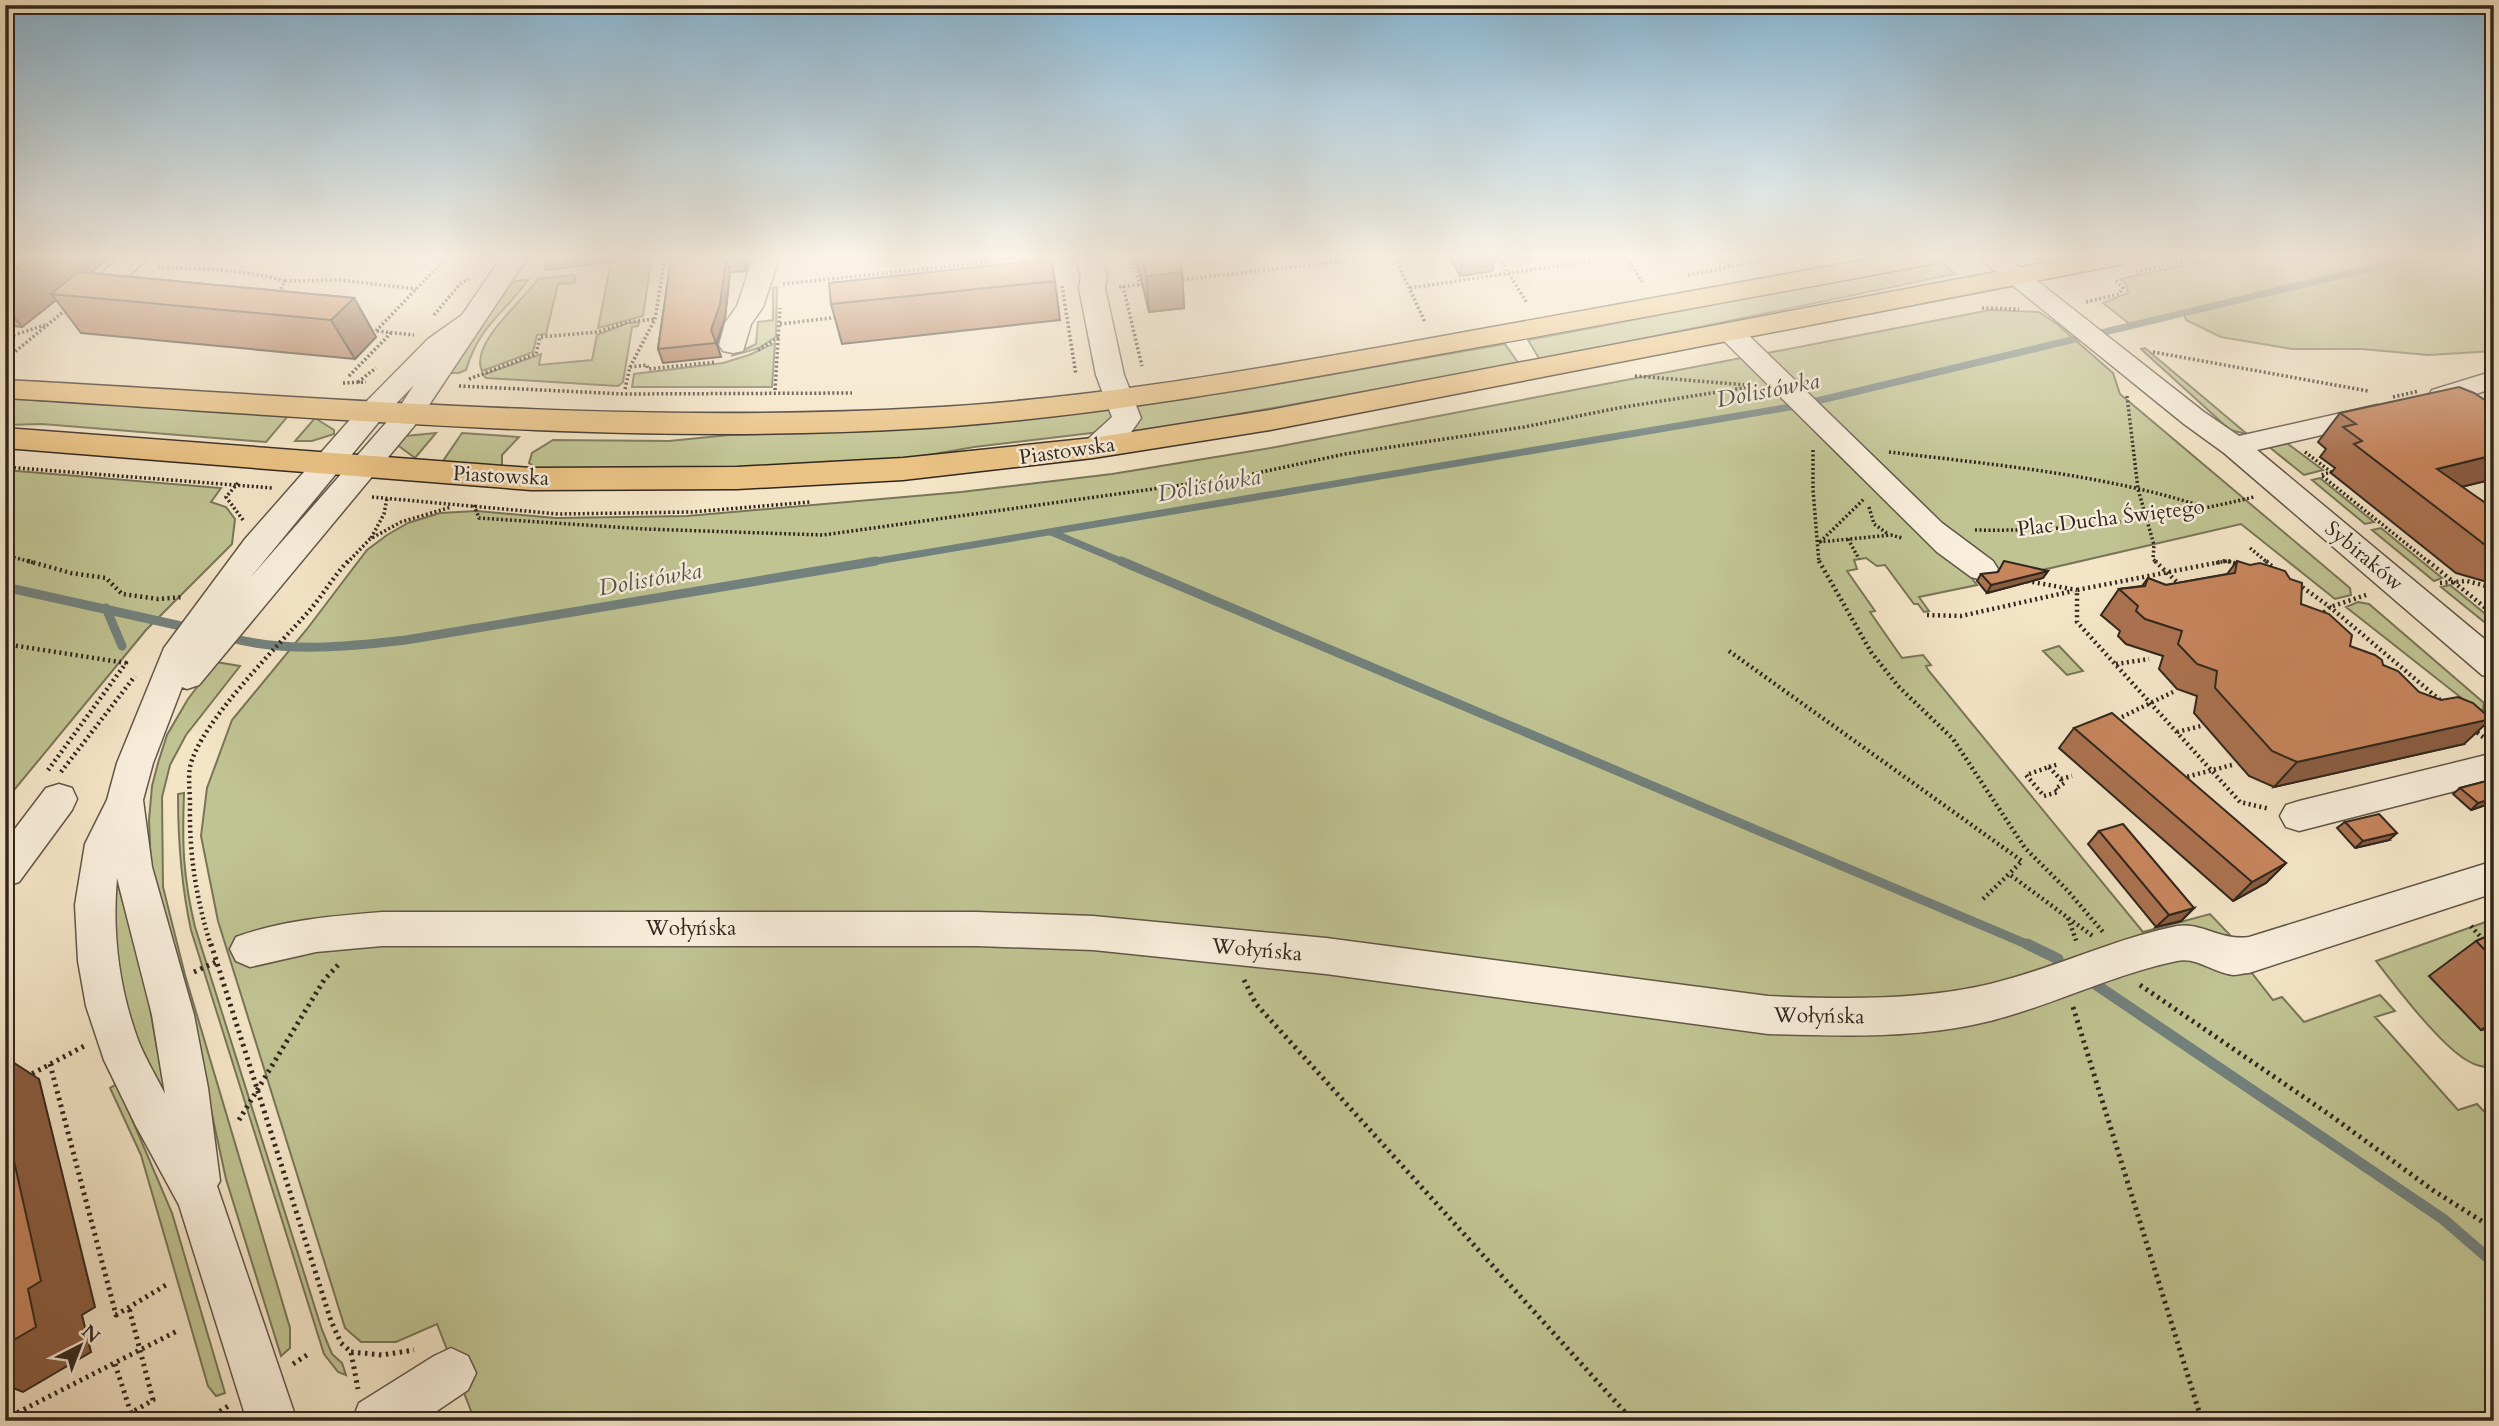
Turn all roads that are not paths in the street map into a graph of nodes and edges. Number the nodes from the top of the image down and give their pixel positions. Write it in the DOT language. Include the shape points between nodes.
graph roads {
  1 [pos="465,325"];
  2 [pos="468,325"];
  3 [pos="738,325"];
  4 [pos="1100,325"];
  5 [pos="1553,325"];
  6 [pos="1766,325"];
  7 [pos="2097,325"];
  8 [pos="1730,332"];
  9 [pos="735,353"];
  10 [pos="2494,379"];
  11 [pos="1114,387"];
  12 [pos="5,389"];
  13 [pos="2442,396"];
  14 [pos="372,412"];
  15 [pos="409,414"];
  16 [pos="2471,417"];
  17 [pos="571,423"];
  18 [pos="5,438"];
  19 [pos="2234,446"];
  20 [pos="1093,448"];
  21 [pos="328,464"];
  22 [pos="362,466"];
  23 [pos="531,479"];
  24 [pos="1982,569"];
  25 [pos="214,602"];
  26 [pos="2494,666"];
  27 [pos="2494,767"];
  28 [pos="53,785"];
  29 [pos="125,800"];
  30 [pos="2300,816"];
  31 [pos="5,871"];
  32 [pos="2494,877"];
  33 [pos="250,949"];
  34 [pos="199,1196"];
  35 [pos="432,1361"];
  36 [pos="366,1403"];
  37 [pos="272,1421"];
  1 -- 14 [label="street" via="438,345"];
  2 -- 15 [label="street"];
  3 -- 9 [label="street"];
  4 -- 11 [label="street"];
  5 -- 11 [label="main road" via="1374,357"];
  6 -- 8 [label="main road, Piastowska"];
  7 -- 19 [label="street, Sybiraków" via="2218,426"];
  8 -- 20 [label="main road, Piastowska" via="1270,420"];
  8 -- 24 [label="street" via="1935,531"];
  10 -- 13 [label="street"];
  11 -- 17 [label="main road" via="927,418 688,426"];
  11 -- 20 [label="street" via="1126,418 1112,436"];
  12 -- 14 [label="main road"];
  14 -- 15 [label="main road"];
  14 -- 21 [label="street"];
  15 -- 17 [label="main road"];
  15 -- 22 [label="street"];
  16 -- 19 [label="street" via="2438,404 2395,402 2286,436"];
  17 -- 23 [label="main road" via="522,445 516,468"];
  18 -- 21 [label="main road, Piastowska"];
  19 -- 26 [label="street, Sybiraków"];
  20 -- 23 [label="main road, Piastowska" via="980,462 801,475"];
  21 -- 22 [label="main road, Piastowska"];
  21 -- 25 [label="street"];
  22 -- 23 [label="main road, Piastowska"];
  22 -- 25 [label="street" via="339,494"];
  25 -- 29 [label="street" via="157,711"];
  27 -- 30 [label="street"];
  28 -- 31 [label="street"];
  29 -- 34 [label="street" via="133,867 173,1015"];
  29 -- 34 [label="street" via="104,844 98,873 95,905 101,973 119,1046"];
  32 -- 33 [label="street, Wołyńska" via="2249,955 2232,957 2189,942 2101,965 1993,1002 1943,1013 1897,1016 1779,1016 1326,956 1093,933 382,929"];
  34 -- 37 [label="street"];
  35 -- 36 [label="street"];
}
